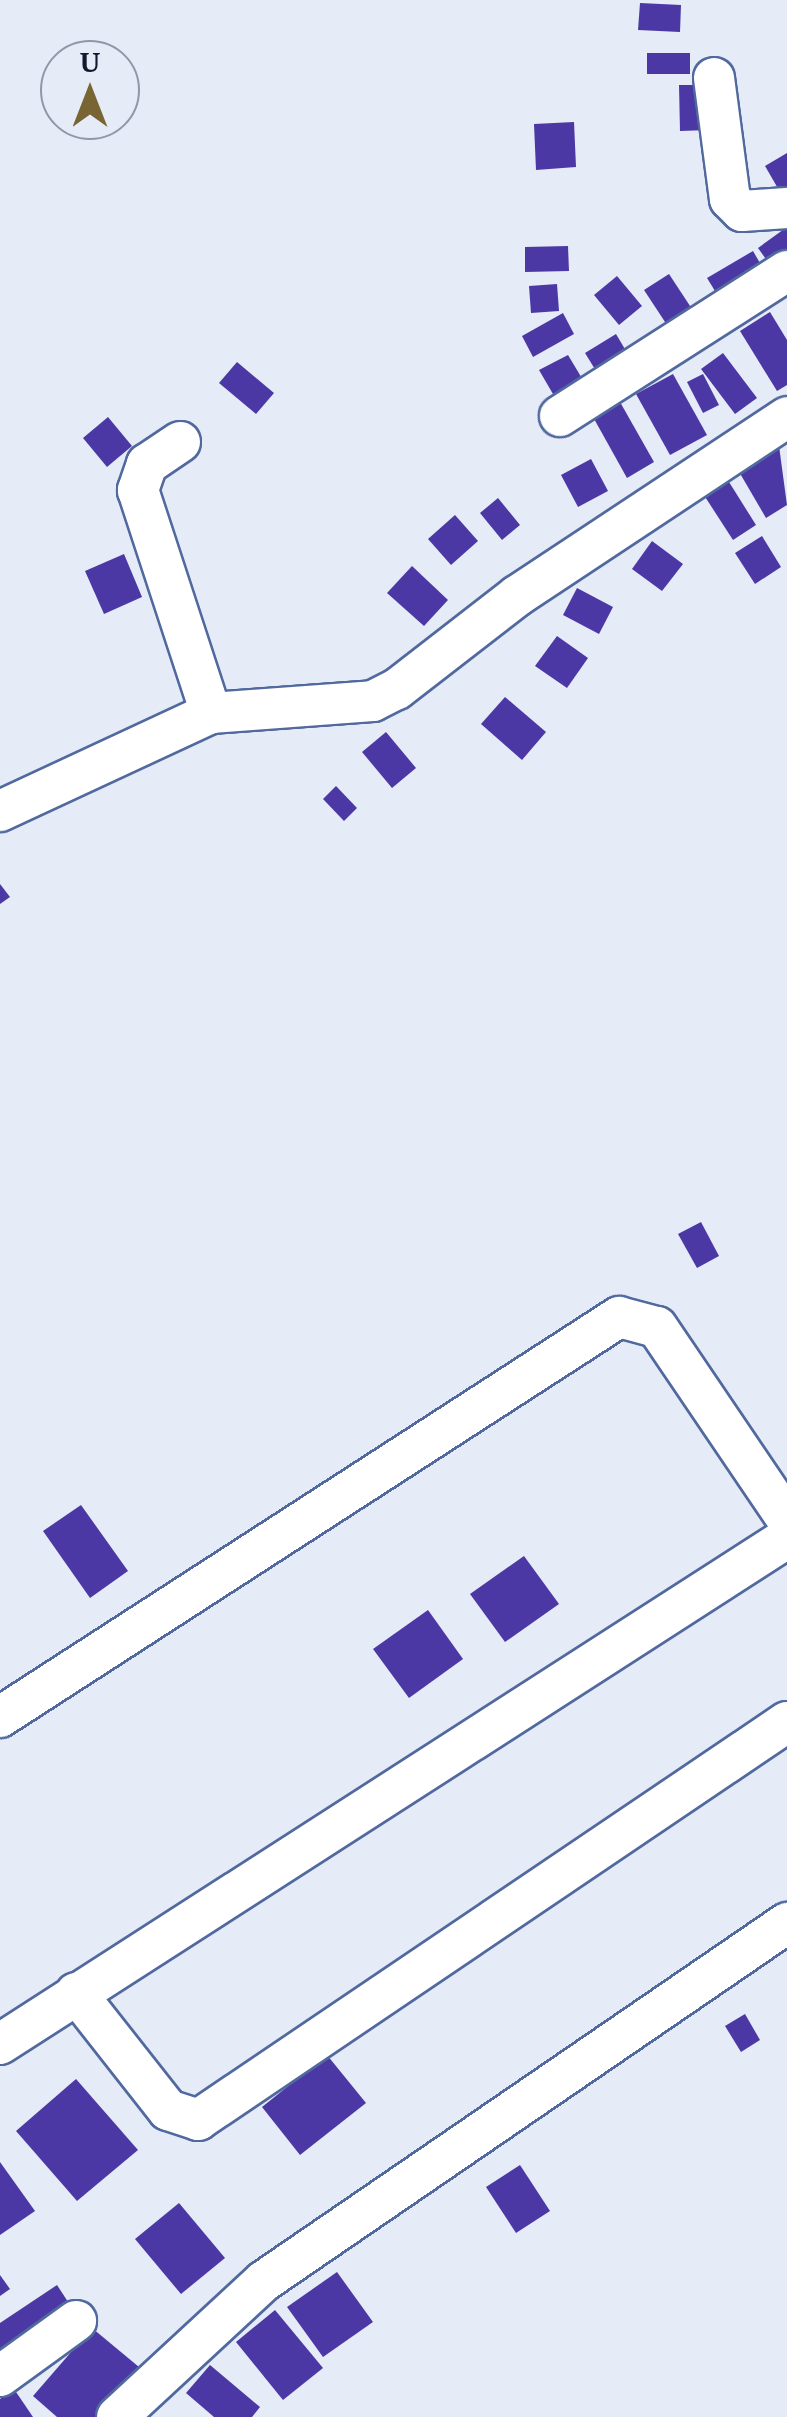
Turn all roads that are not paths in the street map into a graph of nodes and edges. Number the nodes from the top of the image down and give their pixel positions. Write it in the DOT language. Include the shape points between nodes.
graph roads {
  1 [pos="714,78"];
  2 [pos="787,208"];
  3 [pos="787,271"];
  4 [pos="560,416"];
  5 [pos="787,417"];
  6 [pos="180,442"];
  7 [pos="211,713"];
  8 [pos="0,810"];
  9 [pos="787,1520"];
  10 [pos="787,1538"];
  11 [pos="0,1717"];
  12 [pos="787,1722"];
  13 [pos="787,1923"];
  14 [pos="76,1993"];
  15 [pos="0,2044"];
  16 [pos="76,2321"];
  17 [pos="0,2376"];
  18 [pos="116,2417"];
  1 -- 2 [label="street" via="730,199 742,212"];
  3 -- 4 [label="street"];
  5 -- 7 [label="street" via="517,596 374,701"];
  6 -- 7 [label="street" via="147,464 138,490"];
  7 -- 8 [label="street"];
  9 -- 11 [label="street" via="657,1326 618,1317"];
  10 -- 14 [label="street"];
  12 -- 14 [label="street" via="198,2120 168,2110"];
  13 -- 18 [label="street" via="264,2281"];
  14 -- 15 [label="street"];
  16 -- 17 [label="street"];
}
